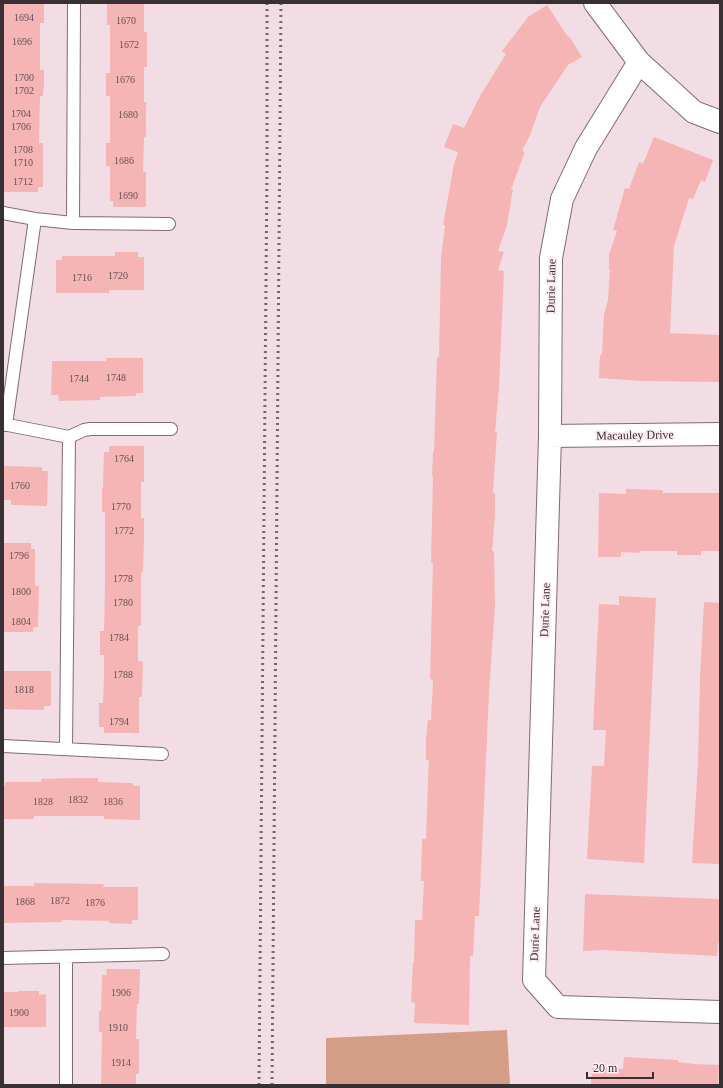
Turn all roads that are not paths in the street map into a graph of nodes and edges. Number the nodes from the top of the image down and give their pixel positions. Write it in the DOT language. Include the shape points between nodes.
graph roads {
  1 [pos="74,3"];
  2 [pos="595,3"];
  3 [pos="639,62"];
  4 [pos="720,122"];
  5 [pos="3,213"];
  6 [pos="35,219"];
  7 [pos="73,223"];
  8 [pos="168,224"];
  9 [pos="4,424"];
  10 [pos="171,429"];
  11 [pos="720,434"];
  12 [pos="550,436"];
  13 [pos="69,437"];
  14 [pos="3,746"];
  15 [pos="66,749"];
  16 [pos="162,754"];
  17 [pos="163,954"];
  18 [pos="66,957"];
  19 [pos="3,958"];
  20 [pos="720,1012"];
  21 [pos="66,1085"];
  1 -- 7 [label="lane"];
  2 -- 3 [label="street"];
  3 -- 4 [label="street" via="694,112"];
  3 -- 12 [label="street, Durie Lane" via="586,148 562,198 551,258"];
  5 -- 6 [label="lane"];
  6 -- 7 [label="lane"];
  6 -- 9 [label="lane"];
  7 -- 8 [label="lane"];
  9 -- 13 [label="lane"];
  10 -- 13 [label="lane" via="90,429"];
  11 -- 12 [label="street, Macauley Drive"];
  12 -- 20 [label="street, Durie Lane" via="534,980 558,1007"];
  13 -- 15 [label="lane"];
  14 -- 15 [label="lane"];
  15 -- 16 [label="lane"];
  17 -- 18 [label="lane"];
  18 -- 19 [label="lane"];
  18 -- 21 [label="lane"];
}
